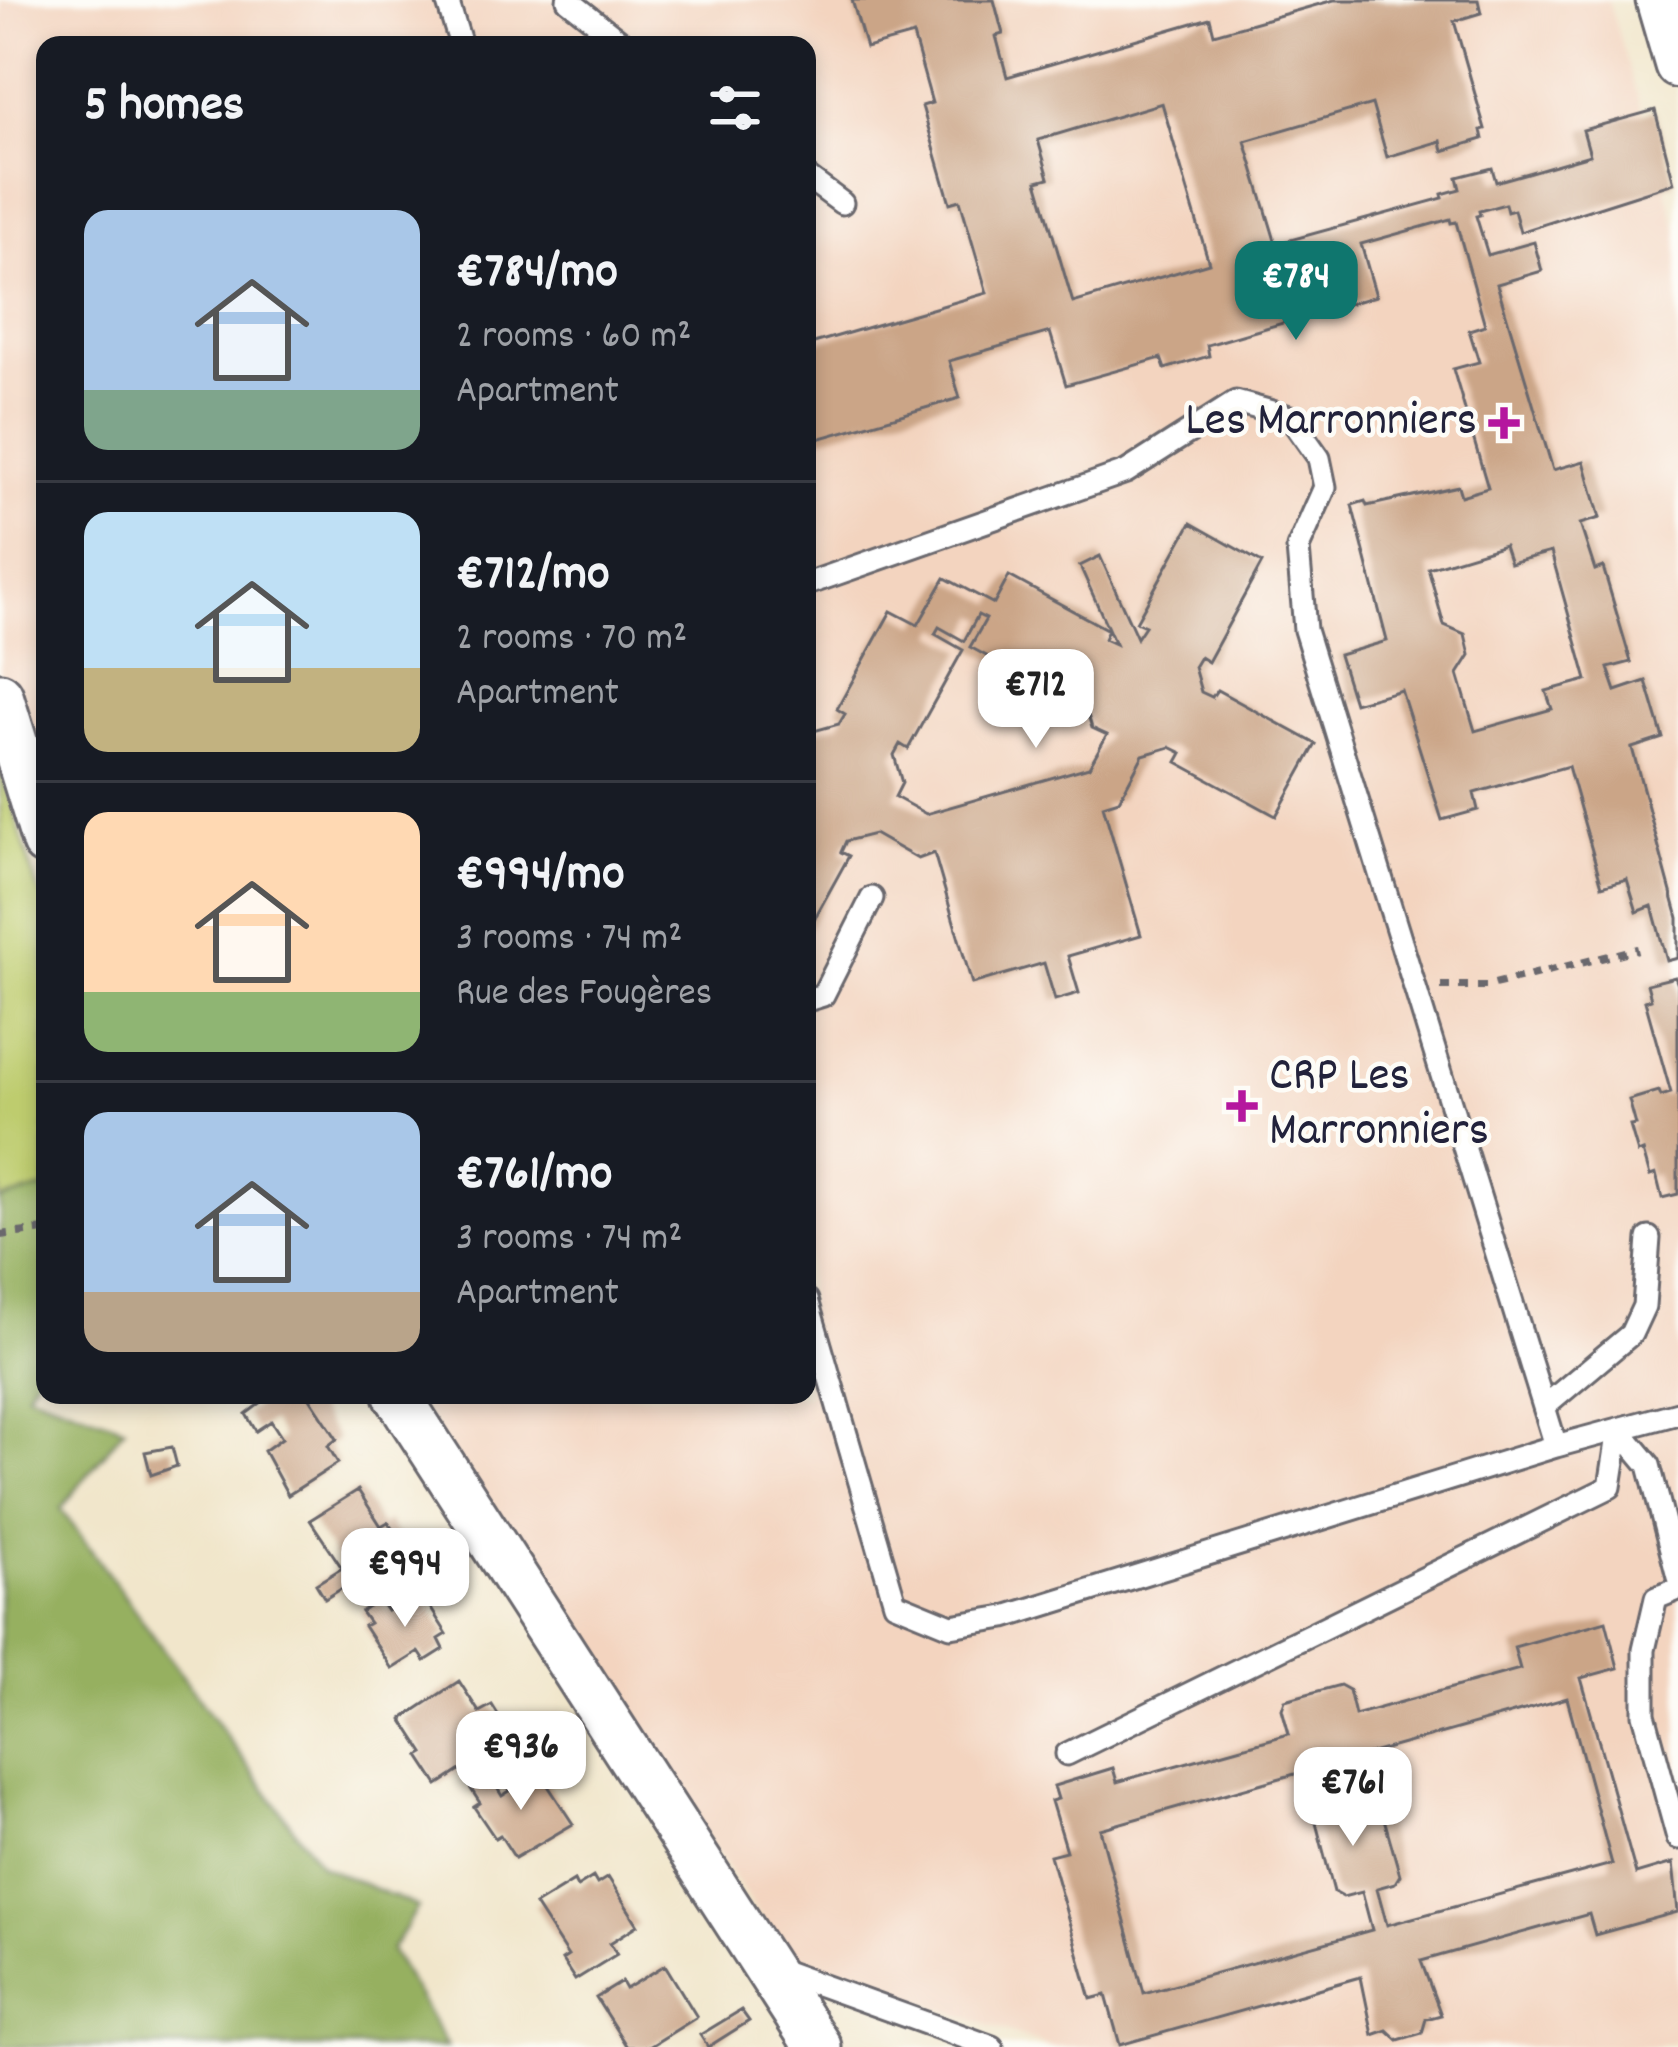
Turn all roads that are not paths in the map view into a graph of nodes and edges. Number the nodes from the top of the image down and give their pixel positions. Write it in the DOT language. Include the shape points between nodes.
graph roads {
  1 [pos="447,0"];
  2 [pos="568,0"];
  3 [pos="1659,0"];
  4 [pos="458,36"];
  5 [pos="614,36"];
  6 [pos="1678,65"];
  7 [pos="816,184"];
  8 [pos="842,203"];
  9 [pos="816,581"];
  10 [pos="13,723"];
  11 [pos="36,809"];
  12 [pos="872,898"];
  13 [pos="816,997"];
  14 [pos="1649,1238"];
  15 [pos="816,1331"];
  16 [pos="404,1404"];
  17 [pos="1544,1407"];
  18 [pos="1678,1412"];
  19 [pos="1619,1429"];
  20 [pos="1556,1446"];
  21 [pos="1678,1577"];
  22 [pos="1678,1588"];
  23 [pos="1067,1754"];
  24 [pos="1678,1838"];
  25 [pos="764,1964"];
  26 [pos="818,2047"];
  27 [pos="992,2047"];
  1 -- 4 [label="lane"];
  2 -- 5 [label="lane"];
  3 -- 6 [label="street"];
  7 -- 8 [label="lane"];
  9 -- 17 [label="lane" via="1126,472 1236,402 1290,417 1319,458 1325,487 1298,548 1305,630"];
  10 -- 11 [label="street"];
  12 -- 13 [label="lane"];
  14 -- 17 [label="lane" via="1645,1306 1631,1334"];
  15 -- 20 [label="lane" via="895,1603 951,1626 1005,1617"];
  16 -- 25 [label="street"];
  17 -- 20 [label="lane"];
  18 -- 19 [label="lane"];
  19 -- 20 [label="lane"];
  19 -- 21 [label="lane" via="1649,1465"];
  19 -- 23 [label="lane" via="1610,1487"];
  22 -- 24 [label="lane" via="1656,1598 1644,1650 1644,1714"];
  25 -- 26 [label="street"];
  25 -- 27 [label="lane"];
}
